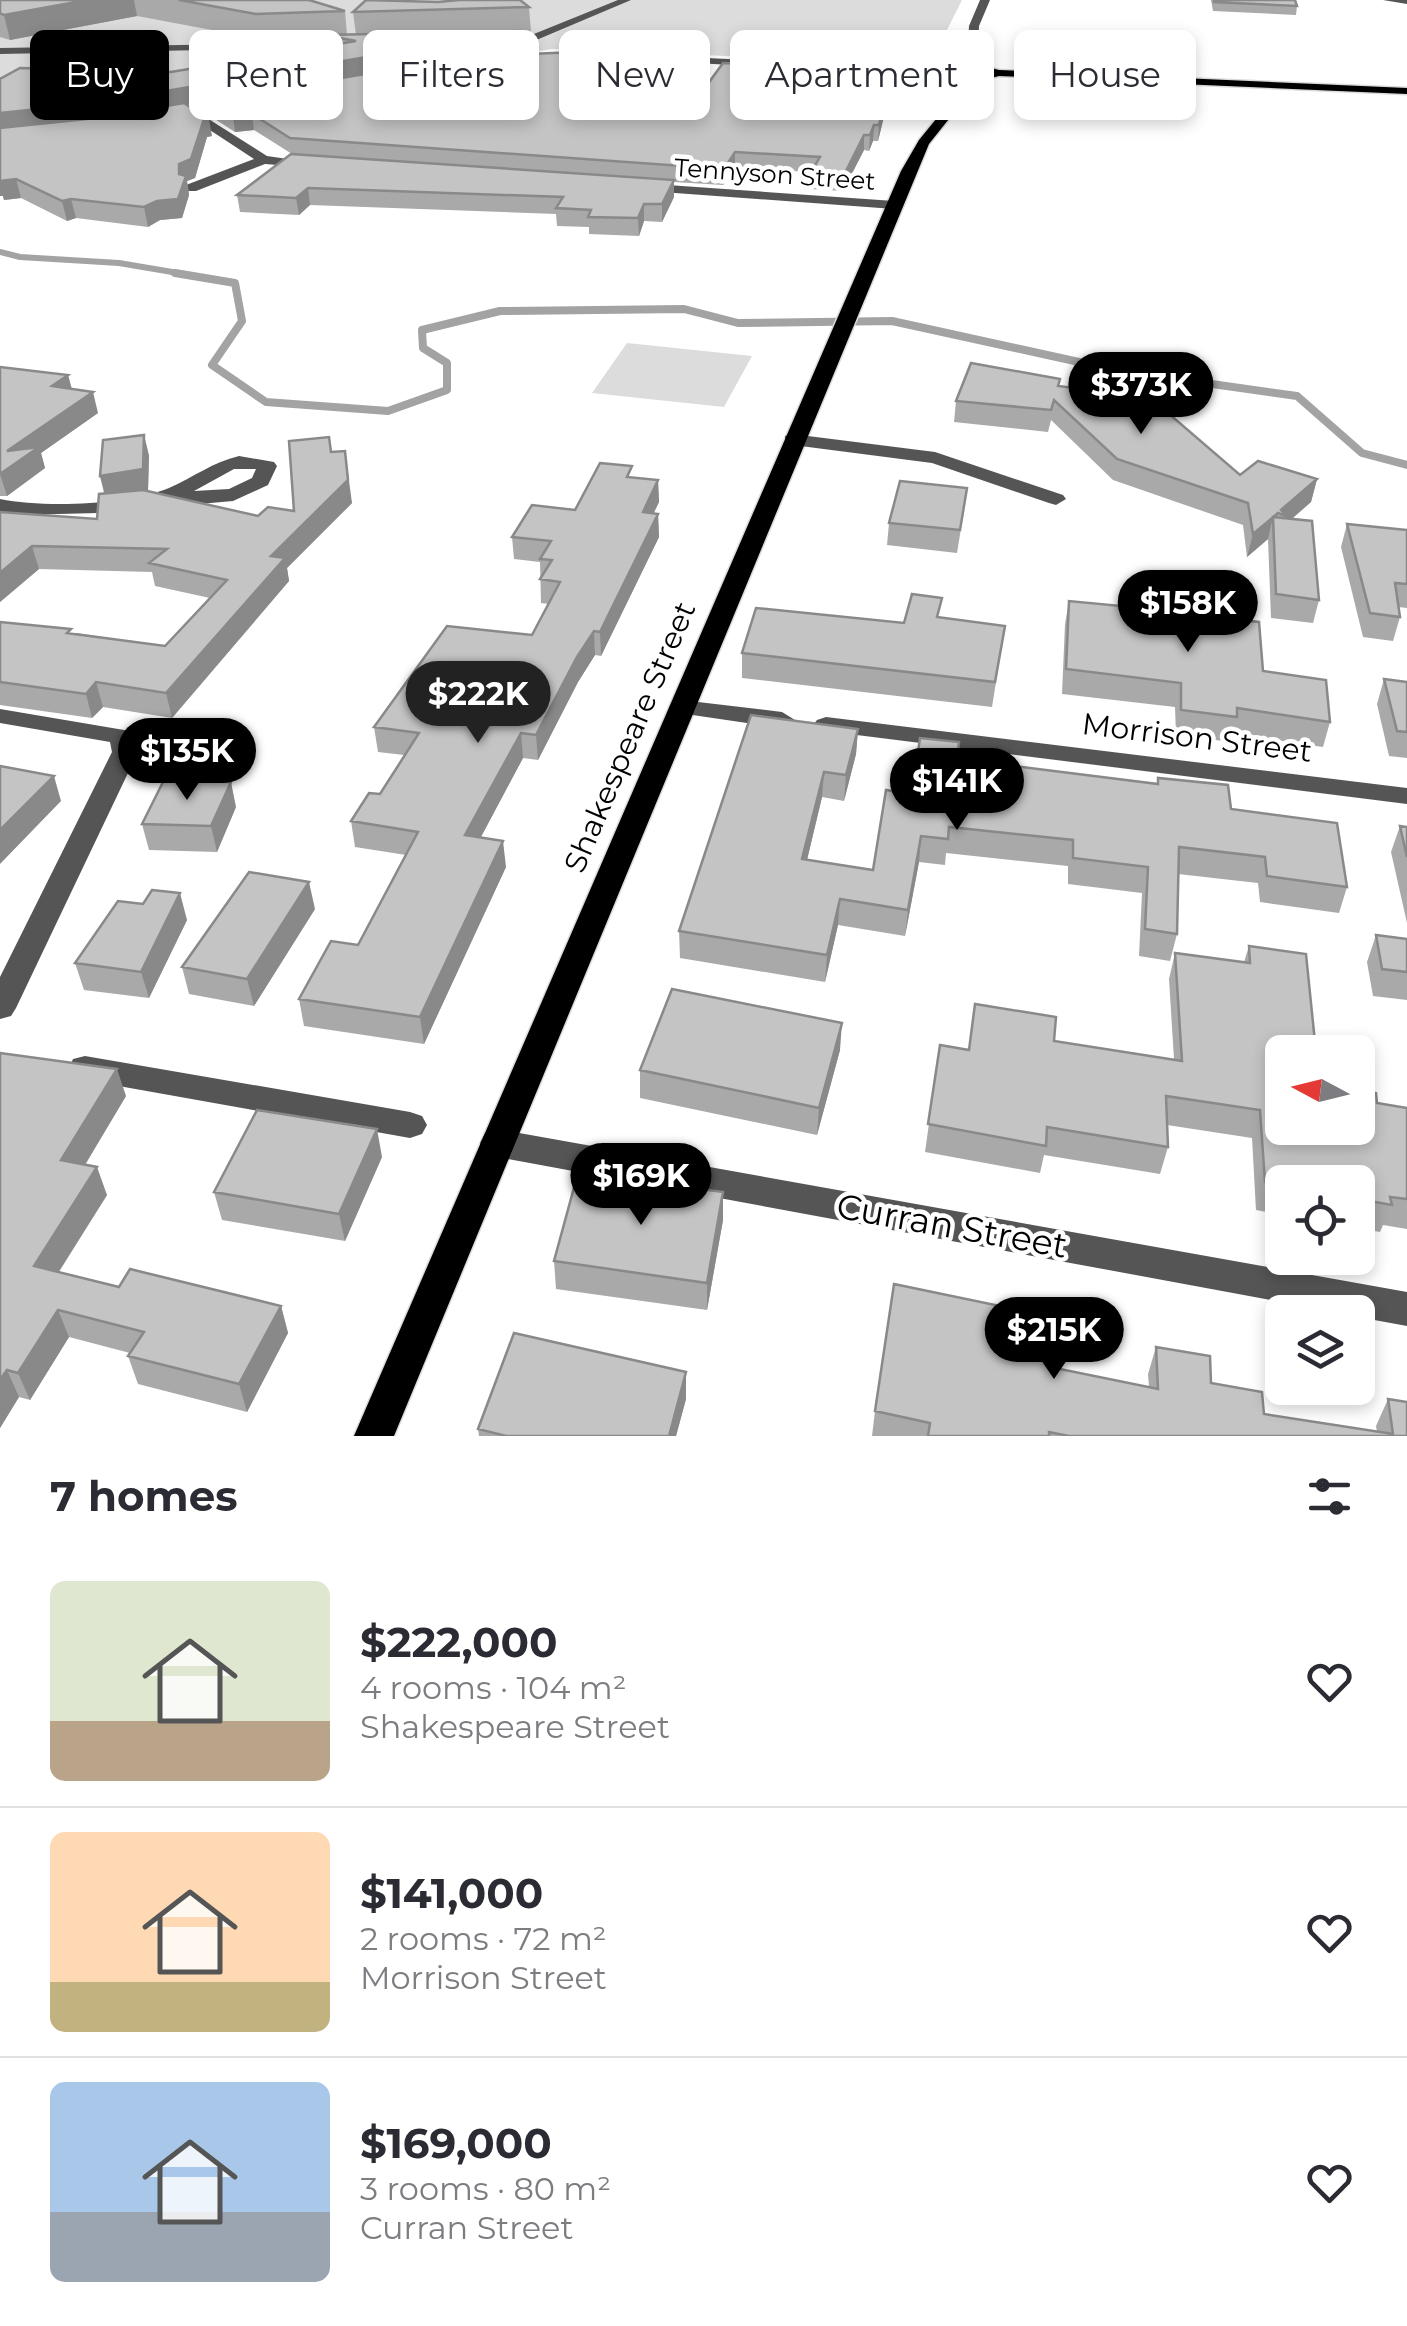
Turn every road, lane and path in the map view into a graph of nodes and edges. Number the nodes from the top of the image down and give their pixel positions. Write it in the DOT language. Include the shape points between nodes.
graph roads {
  1 [pos="610,0"];
  2 [pos="626,0"];
  3 [pos="985,0"];
  4 [pos="1388,0"];
  5 [pos="1407,1"];
  6 [pos="563,26"];
  7 [pos="974,30"];
  8 [pos="539,36"];
  9 [pos="363,44"];
  10 [pos="0,51"];
  11 [pos="553,59"];
  12 [pos="539,60"];
  13 [pos="710,61"];
  14 [pos="723,62"];
  15 [pos="730,62"];
  16 [pos="994,73"];
  17 [pos="714,77"];
  18 [pos="1407,90"];
  19 [pos="188,111"];
  20 [pos="169,115"];
  21 [pos="939,120"];
  22 [pos="264,160"];
  23 [pos="322,164"];
  24 [pos="628,186"];
  25 [pos="191,188"];
  26 [pos="894,206"];
  27 [pos="792,440"];
  28 [pos="155,499"];
  29 [pos="1056,500"];
  30 [pos="0,505"];
  31 [pos="681,708"];
  32 [pos="0,716"];
  33 [pos="1407,796"];
  34 [pos="0,1008"];
  35 [pos="58,1063"];
  36 [pos="410,1125"];
  37 [pos="497,1142"];
  38 [pos="1407,1309"];
  39 [pos="374,1436"];
  1 -- 6 [label="street"];
  2 -- 6 [label="street"];
  3 -- 7 [label="street"];
  4 -- 5 [label="street"];
  6 -- 8 [label="street"];
  9 -- 10 [label="street"];
  11 -- 12 [label="street"];
  13 -- 14 [label="street"];
  14 -- 15 [label="street"];
  14 -- 17 [label="street"];
  16 -- 18 [label="main road"];
  19 -- 20 [label="street"];
  19 -- 22 [label="street"];
  21 -- 26 [label="main road, Shakespeare Street"];
  22 -- 23 [label="street"];
  22 -- 25 [label="street"];
  24 -- 26 [label="street, Tennyson Street"];
  26 -- 27 [label="main road, Shakespeare Street"];
  27 -- 29 [label="street" via="936,458"];
  27 -- 31 [label="main road, Shakespeare Street"];
  28 -- 30 [label="street"];
  31 -- 33 [label="street, Morrison Street"];
  31 -- 37 [label="main road, Shakespeare Street"];
  32 -- 34 [label="street" via="121,736 125,752"];
  35 -- 36 [label="street"];
  37 -- 38 [label="street, Curran Street"];
  37 -- 39 [label="main road, Shakespeare Street"];
}
